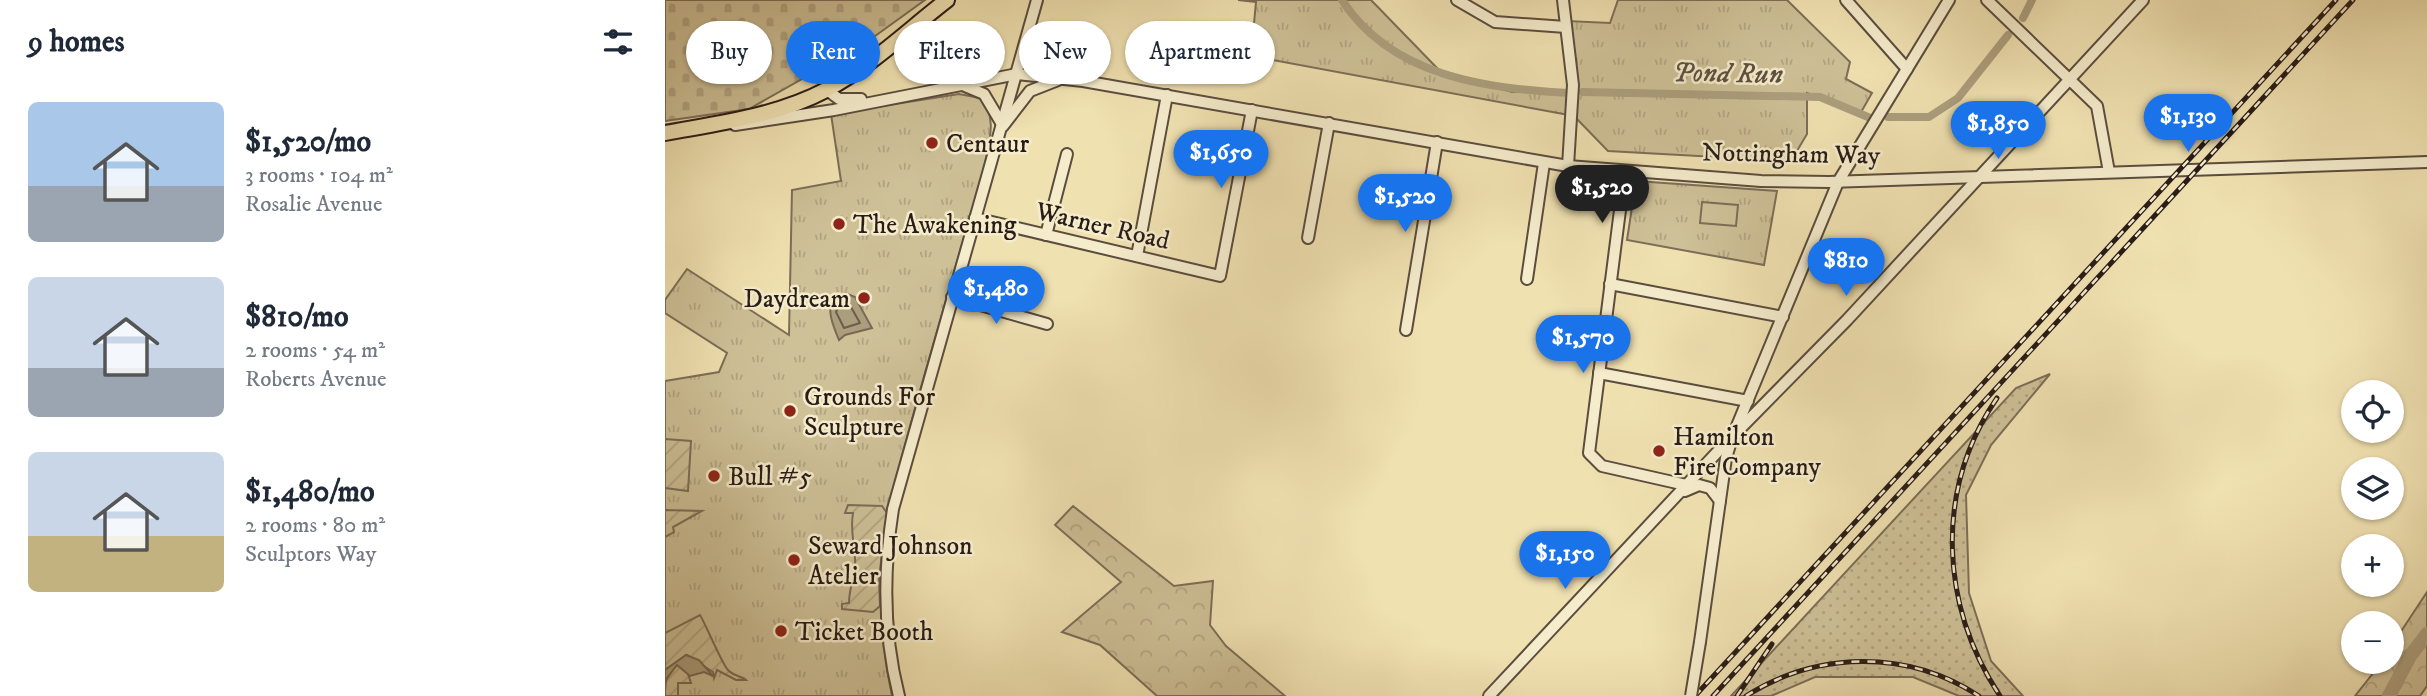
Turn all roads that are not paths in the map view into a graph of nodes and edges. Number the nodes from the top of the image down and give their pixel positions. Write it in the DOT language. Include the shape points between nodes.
graph roads {
  1 [pos="947,0"];
  2 [pos="1037,0"];
  3 [pos="1457,0"];
  4 [pos="1563,0"];
  5 [pos="1846,0"];
  6 [pos="1949,0"];
  7 [pos="1987,0"];
  8 [pos="2143,0"];
  9 [pos="1469,4"];
  10 [pos="1566,27"];
  11 [pos="1907,69"];
  12 [pos="1017,74"];
  13 [pos="2069,78"];
  14 [pos="1049,84"];
  15 [pos="1095,84"];
  16 [pos="960,85"];
  17 [pos="827,90"];
  18 [pos="1167,95"];
  19 [pos="892,97"];
  20 [pos="1252,110"];
  21 [pos="730,122"];
  22 [pos="1329,123"];
  23 [pos="1003,126"];
  24 [pos="665,133"];
  25 [pos="1437,142"];
  26 [pos="1067,154"];
  27 [pos="2427,162"];
  28 [pos="1544,163"];
  29 [pos="1568,166"];
  30 [pos="1625,171"];
  31 [pos="2109,172"];
  32 [pos="1979,177"];
  33 [pos="1838,182"];
  34 [pos="975,218"];
  35 [pos="1046,235"];
  36 [pos="1308,238"];
  37 [pos="1137,256"];
  38 [pos="1527,279"];
  39 [pos="1610,284"];
  40 [pos="952,297"];
  41 [pos="1783,317"];
  42 [pos="1048,324"];
  43 [pos="1406,330"];
  44 [pos="1599,373"];
  45 [pos="1748,401"];
  46 [pos="1732,438"];
  47 [pos="1683,489"];
  48 [pos="1720,501"];
  49 [pos="899,696"];
  50 [pos="1489,696"];
  51 [pos="1691,696"];
  1 -- 17 [label="main road"];
  2 -- 12 [label="street"];
  3 -- 9 [label="street"];
  4 -- 10 [label="street"];
  5 -- 11 [label="street"];
  6 -- 11 [label="street"];
  7 -- 13 [label="street"];
  8 -- 13 [label="street"];
  9 -- 10 [label="street" via="1485,18 1506,24"];
  10 -- 29 [label="street" via="1573,85"];
  11 -- 33 [label="street"];
  12 -- 16 [label="street, Nottingham Way"];
  12 -- 23 [label="street"];
  13 -- 31 [label="street" via="2101,113"];
  13 -- 32 [label="street"];
  14 -- 23 [label="street" via="1030,91"];
  15 -- 18 [label="street, Nottingham Way"];
  16 -- 19 [label="street, Nottingham Way"];
  16 -- 23 [label="street" via="984,94"];
  17 -- 19 [label="street" via="839,99"];
  17 -- 21 [label="main road"];
  18 -- 20 [label="street, Nottingham Way"];
  18 -- 37 [label="street"];
  19 -- 21 [label="street, Nottingham Way" via="750,124"];
  20 -- 22 [label="street, Nottingham Way"];
  20 -- 37 [label="street, Warner Road" via="1220,276"];
  21 -- 24 [label="main road, Nottingham Way"];
  22 -- 25 [label="street, Nottingham Way"];
  22 -- 36 [label="street"];
  23 -- 34 [label="street"];
  25 -- 28 [label="street, Nottingham Way"];
  25 -- 43 [label="street"];
  26 -- 35 [label="street"];
  27 -- 31 [label="street, Nottingham Way"];
  28 -- 29 [label="street, Nottingham Way"];
  28 -- 38 [label="street"];
  29 -- 30 [label="street, Nottingham Way"];
  30 -- 33 [label="street, Nottingham Way"];
  30 -- 39 [label="street"];
  31 -- 32 [label="street, Nottingham Way"];
  32 -- 33 [label="street, Nottingham Way"];
  32 -- 46 [label="street"];
  33 -- 41 [label="street"];
  34 -- 35 [label="street, Warner Road"];
  34 -- 40 [label="street"];
  35 -- 37 [label="street, Warner Road"];
  39 -- 41 [label="street"];
  39 -- 44 [label="street"];
  40 -- 42 [label="street"];
  40 -- 49 [label="street" via="898,489 888,545 886,617"];
  41 -- 45 [label="street"];
  44 -- 45 [label="street"];
  44 -- 47 [label="street" via="1588,447 1593,459 1602,466"];
  45 -- 46 [label="street"];
  46 -- 47 [label="street"];
  46 -- 48 [label="street"];
  47 -- 48 [label="street" via="1710,488"];
  47 -- 50 [label="street"];
  48 -- 51 [label="street, bridge"];
}
